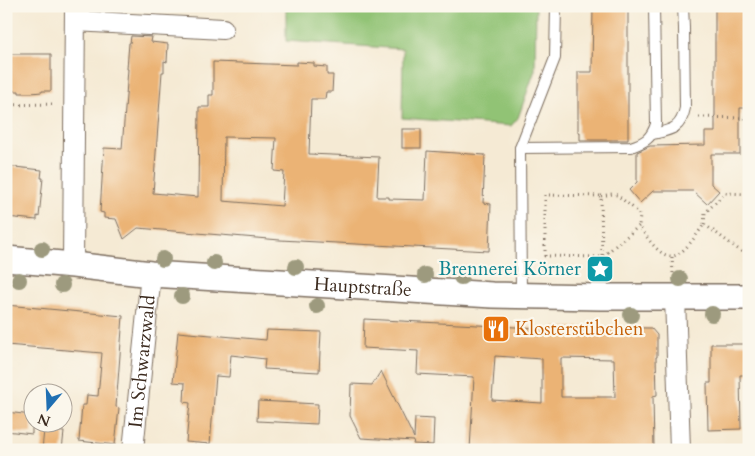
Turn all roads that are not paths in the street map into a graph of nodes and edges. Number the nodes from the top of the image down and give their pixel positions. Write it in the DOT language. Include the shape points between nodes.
graph roads {
  1 [pos="556,6"];
  2 [pos="654,6"];
  3 [pos="683,6"];
  4 [pos="75,14"];
  5 [pos="224,29"];
  6 [pos="653,134"];
  7 [pos="520,148"];
  8 [pos="6,259"];
  9 [pos="73,265"];
  10 [pos="151,274"];
  11 [pos="521,296"];
  12 [pos="675,297"];
  13 [pos="749,297"];
  14 [pos="133,450"];
  15 [pos="680,450"];
  1 -- 7 [label="lane" via="555,58"];
  2 -- 6 [label="lane" via="656,124"];
  3 -- 6 [label="lane" via="683,119 675,127"];
  4 -- 5 [label="street"];
  4 -- 9 [label="street"];
  6 -- 7 [label="lane" via="643,143 631,147"];
  7 -- 11 [label="lane"];
  8 -- 9 [label="street, Hauptstraße"];
  9 -- 10 [label="street, Hauptstraße"];
  10 -- 11 [label="street, Hauptstraße"];
  10 -- 14 [label="street, Im Schwarzwald"];
  11 -- 12 [label="street, Hauptstraße"];
  12 -- 13 [label="street, Hauptstraße"];
  12 -- 15 [label="street"];
}
